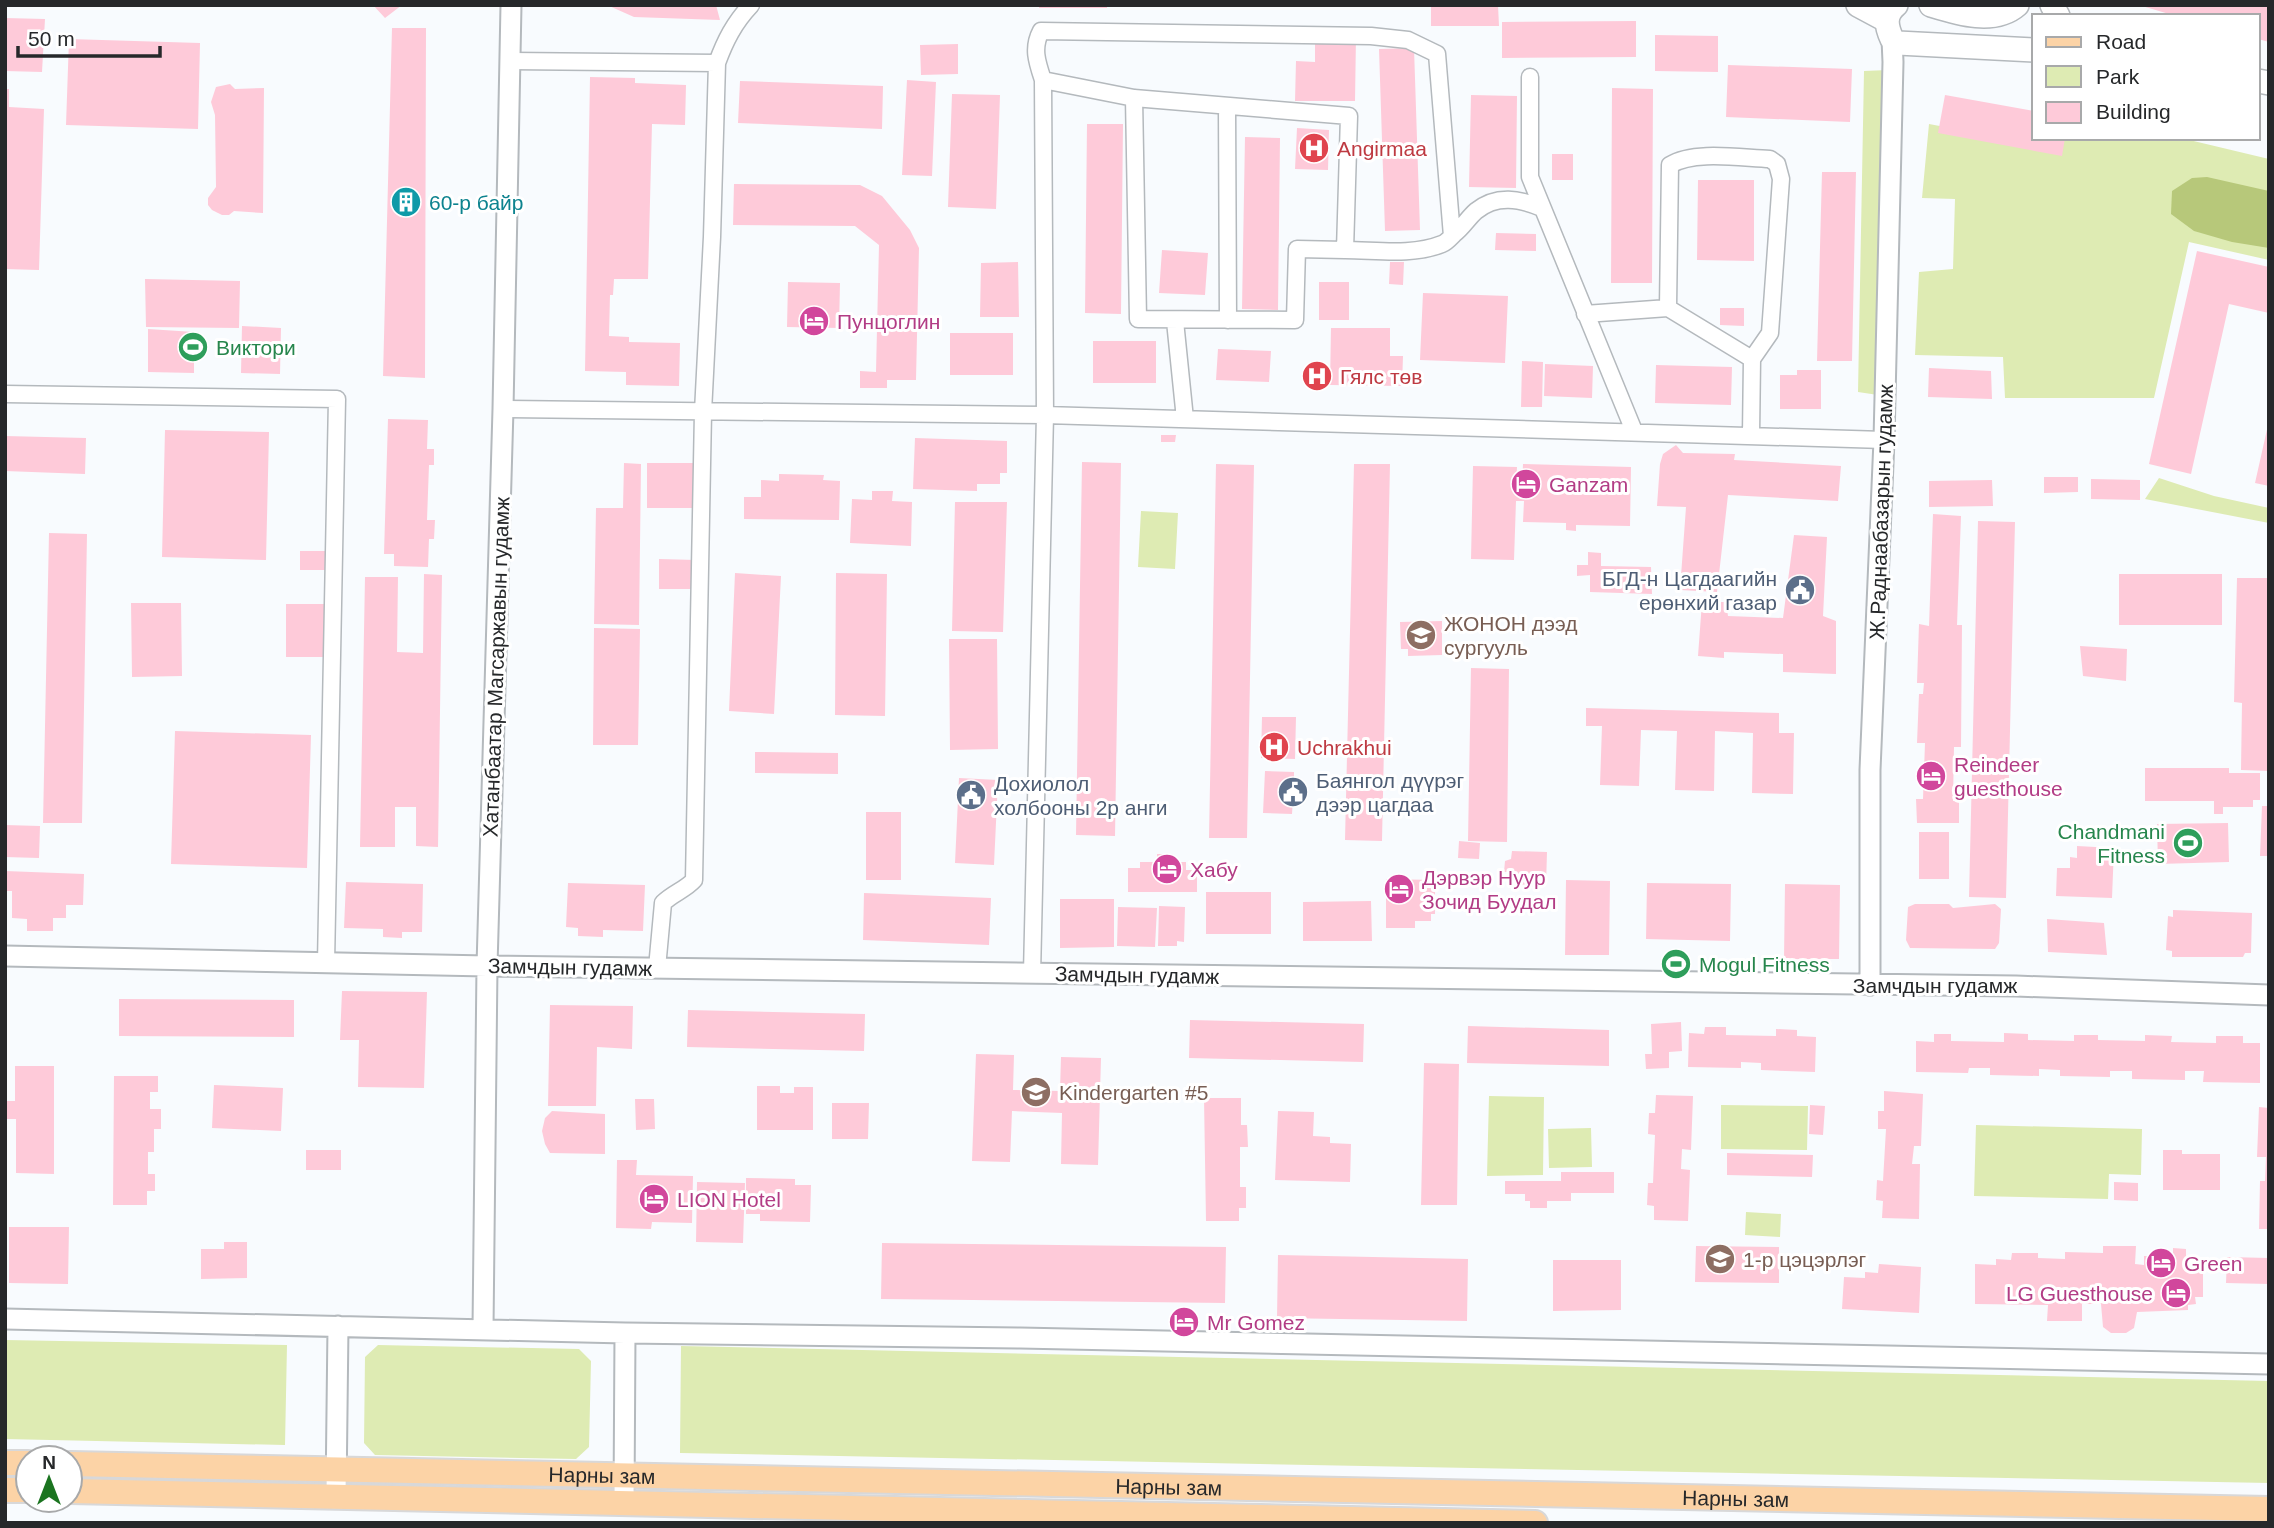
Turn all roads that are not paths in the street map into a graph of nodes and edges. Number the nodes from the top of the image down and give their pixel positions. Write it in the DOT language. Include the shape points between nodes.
graph roads {
  1 [pos="511,5"];
  2 [pos="751,5"];
  3 [pos="1858,5"];
  4 [pos="1931,5"];
  5 [pos="2015,6"];
  6 [pos="1891,22"];
  7 [pos="2032,50"];
  8 [pos="510,61"];
  9 [pos="717,63"];
  10 [pos="1530,77"];
  11 [pos="1043,80"];
  12 [pos="1134,98"];
  13 [pos="1227,106"];
  14 [pos="1542,208"];
  15 [pos="1452,236"];
  16 [pos="1345,250"];
  17 [pos="1668,308"];
  18 [pos="1585,314"];
  19 [pos="1228,320"];
  20 [pos="1175,321"];
  21 [pos="1752,359"];
  22 [pos="5,394"];
  23 [pos="503,409"];
  24 [pos="703,412"];
  25 [pos="1045,415"];
  26 [pos="1185,419"];
  27 [pos="1634,430"];
  28 [pos="1751,435"];
  29 [pos="1884,440"];
  30 [pos="5,956"];
  31 [pos="326,963"];
  32 [pos="487,966"];
  33 [pos="657,968"];
  34 [pos="1032,974"];
  35 [pos="1870,985"];
  36 [pos="2269,995"];
  37 [pos="5,1319"];
  38 [pos="338,1326"];
  39 [pos="483,1329"];
  40 [pos="625,1333"];
  41 [pos="2269,1364"];
  42 [pos="84,1464"];
  43 [pos="336,1470"];
  44 [pos="624,1475"];
  45 [pos="84,1491"];
  46 [pos="336,1495"];
  47 [pos="624,1501"];
  48 [pos="2269,1509"];
  49 [pos="1535,1523"];
  1 -- 8 [label="street, Хатанбаатар Магсаржавын гудамж"];
  2 -- 9 [label="street" via="726,39"];
  3 -- 6 [label="main road"];
  4 -- 5 [label="main road" via="1976,16 2009,12"];
  6 -- 7 [label="main road" via="1905,45"];
  6 -- 29 [label="street, Ж.Раднаабазарын гудамж"];
  8 -- 9 [label="street"];
  8 -- 23 [label="street, Хатанбаатар Магсаржавын гудамж"];
  9 -- 24 [label="street"];
  10 -- 14 [label="street" via="1530,177"];
  11 -- 12 [label="street"];
  11 -- 15 [label="street" via="1035,53 1041,31 1408,40 1437,54"];
  11 -- 25 [label="street"];
  12 -- 13 [label="street"];
  12 -- 20 [label="street" via="1138,319"];
  13 -- 16 [label="street" via="1349,116"];
  13 -- 19 [label="street"];
  14 -- 15 [label="street" via="1521,200 1488,203"];
  14 -- 18 [label="street"];
  15 -- 16 [label="street" via="1444,244 1420,249"];
  16 -- 19 [label="street" via="1297,249 1296,320"];
  17 -- 18 [label="street"];
  17 -- 21 [label="street"];
  17 -- 21 [label="street" via="1671,165 1699,157 1770,159 1777,164 1781,179 1770,334"];
  18 -- 27 [label="street"];
  19 -- 20 [label="street"];
  20 -- 26 [label="street"];
  21 -- 28 [label="street"];
  22 -- 31 [label="street" via="337,400"];
  23 -- 24 [label="street"];
  23 -- 32 [label="street, Хатанбаатар Магсаржавын гудамж"];
  24 -- 25 [label="street"];
  24 -- 33 [label="street" via="695,880 663,903"];
  25 -- 26 [label="street"];
  25 -- 34 [label="street"];
  26 -- 27 [label="street"];
  27 -- 28 [label="street"];
  28 -- 29 [label="street"];
  29 -- 35 [label="street, Ж.Раднаабазарын гудамж" via="1870,770"];
  30 -- 31 [label="street, Замчдын гудамж"];
  31 -- 32 [label="street, Замчдын гудамж"];
  32 -- 33 [label="street, Замчдын гудамж"];
  32 -- 39 [label="street, Хатанбаатар Магсаржавын гудамж"];
  33 -- 34 [label="street, Замчдын гудамж"];
  34 -- 35 [label="street, Замчдын гудамж"];
  35 -- 36 [label="street, Замчдын гудамж"];
  37 -- 38 [label="street"];
  38 -- 39 [label="street"];
  38 -- 43 [label="street"];
  39 -- 40 [label="street"];
  40 -- 41 [label="street"];
  40 -- 44 [label="street"];
  42 -- 43 [label="main road, Нарны зам"];
  43 -- 44 [label="main road, Нарны зам"];
  43 -- 46 [label="street"];
  44 -- 47 [label="street"];
  44 -- 48 [label="main road, Нарны зам"];
  45 -- 46 [label="main road, Нарны зам"];
  46 -- 47 [label="main road, Нарны зам"];
  47 -- 49 [label="main road, Нарны зам"];
}
